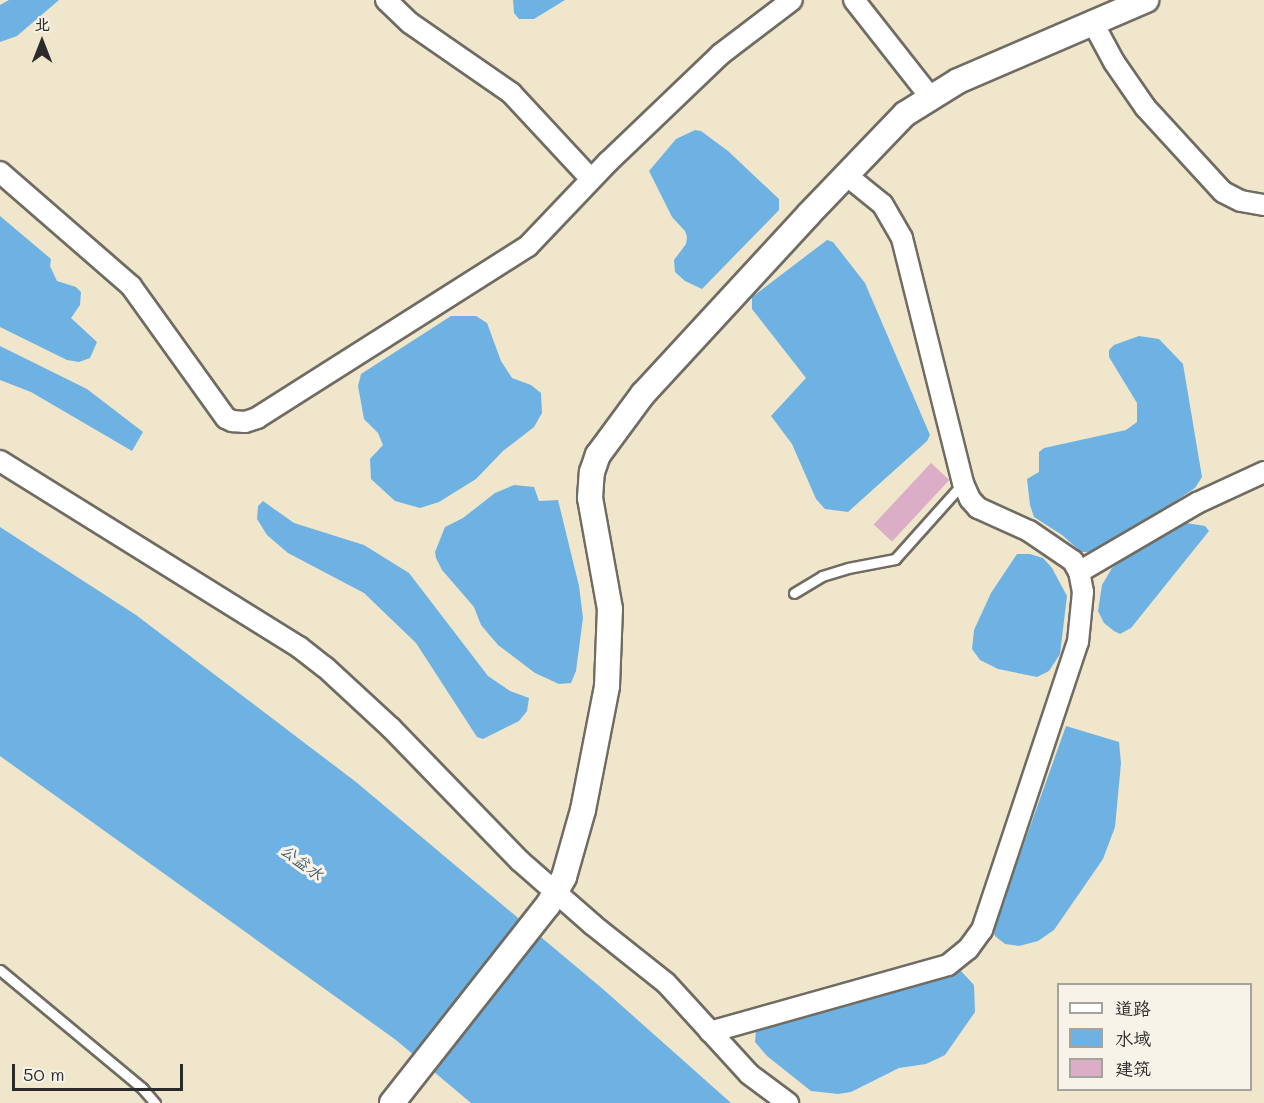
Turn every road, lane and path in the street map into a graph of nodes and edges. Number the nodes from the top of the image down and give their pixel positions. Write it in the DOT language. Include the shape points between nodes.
graph roads {
  1 [pos="386,0"];
  2 [pos="792,0"];
  3 [pos="854,0"];
  4 [pos="1146,0"];
  5 [pos="1093,23"];
  6 [pos="931,98"];
  7 [pos="0,172"];
  8 [pos="846,175"];
  9 [pos="591,179"];
  10 [pos="1264,205"];
  11 [pos="0,461"];
  12 [pos="1264,472"];
  13 [pos="963,483"];
  14 [pos="1079,572"];
  15 [pos="794,593"];
  16 [pos="552,899"];
  17 [pos="0,970"];
  18 [pos="710,1032"];
  19 [pos="155,1103"];
  20 [pos="392,1103"];
  21 [pos="788,1103"];
  1 -- 9 [label="street" via="410,22 511,93"];
  2 -- 9 [label="street" via="721,54"];
  3 -- 6 [label="street"];
  4 -- 5 [label="street"];
  5 -- 6 [label="street" via="958,81"];
  5 -- 10 [label="street" via="1145,107 1222,192"];
  6 -- 8 [label="street" via="905,114"];
  7 -- 9 [label="street" via="131,286 226,418 238,422 257,418 528,246"];
  8 -- 13 [label="street" via="882,204 902,238"];
  8 -- 16 [label="street" via="643,394 598,455 590,498 610,609 608,686 584,810 564,878"];
  11 -- 16 [label="street" via="308,654 391,728"];
  12 -- 14 [label="street" via="1197,503"];
  13 -- 14 [label="street" via="978,508 1053,545 1073,561"];
  13 -- 15 [label="lane" via="895,559 822,576"];
  14 -- 18 [label="street" via="1083,605 1078,642 982,930 975,940 948,965"];
  16 -- 18 [label="street" via="666,983"];
  16 -- 20 [label="street"];
  17 -- 19 [label="lane"];
  18 -- 21 [label="street" via="749,1074"];
}
